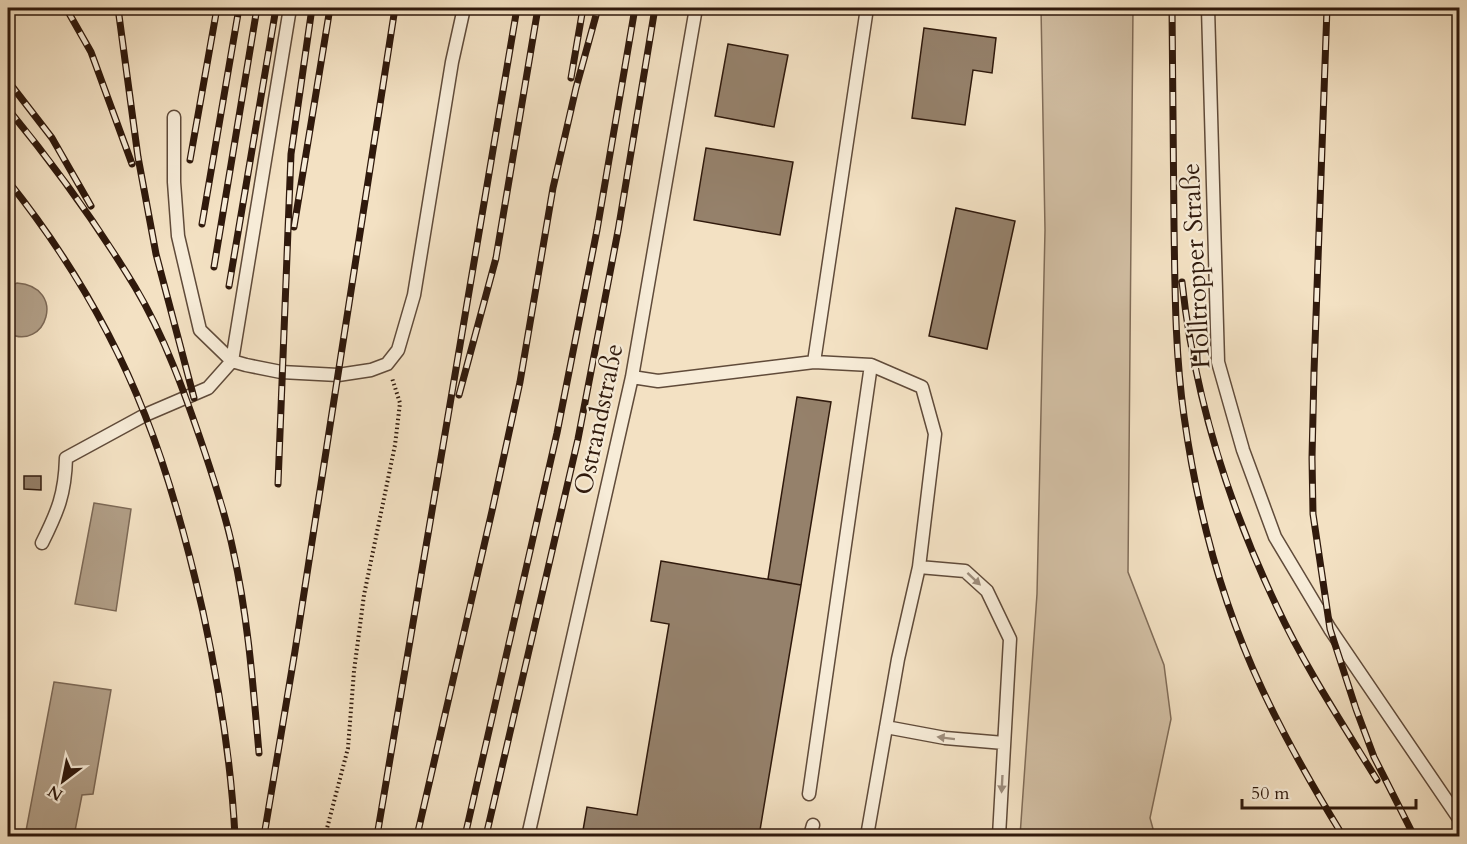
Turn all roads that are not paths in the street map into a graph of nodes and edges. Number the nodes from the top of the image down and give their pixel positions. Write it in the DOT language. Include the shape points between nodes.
graph roads {
  1 [pos="290,8"];
  2 [pos="464,8"];
  3 [pos="696,8"];
  4 [pos="867,8"];
  5 [pos="1208,8"];
  6 [pos="174,117"];
  7 [pos="232,361"];
  8 [pos="814,362"];
  9 [pos="871,365"];
  10 [pos="632,377"];
  11 [pos="42,543"];
  12 [pos="919,567"];
  13 [pos="886,727"];
  14 [pos="1004,743"];
  15 [pos="809,794"];
  16 [pos="1460,820"];
  17 [pos="528,837"];
  18 [pos="867,837"];
  19 [pos="999,837"];
  1 -- 7 [label="lane"];
  2 -- 7 [label="lane" via="414,295 398,350 387,364 338,375 281,372"];
  3 -- 10 [label="lane, Ostrandstraße"];
  4 -- 8 [label="lane"];
  5 -- 16 [label="lane, Holltropper Straße" via="1218,362 1243,450 1275,537 1330,629"];
  6 -- 7 [label="lane" via="178,236 188,284 200,330"];
  7 -- 11 [label="lane" via="208,388 145,415 66,458 65,485"];
  8 -- 9 [label="lane"];
  8 -- 10 [label="lane" via="658,381"];
  9 -- 12 [label="lane" via="922,387 935,434"];
  9 -- 15 [label="lane"];
  10 -- 17 [label="lane, Ostrandstraße"];
  12 -- 13 [label="lane"];
  12 -- 14 [label="lane, one-way" via="965,571 987,591 1010,639"];
  14 -- 13 [label="lane, one-way"];
  13 -- 18 [label="lane"];
  14 -- 19 [label="lane, one-way"];
}
